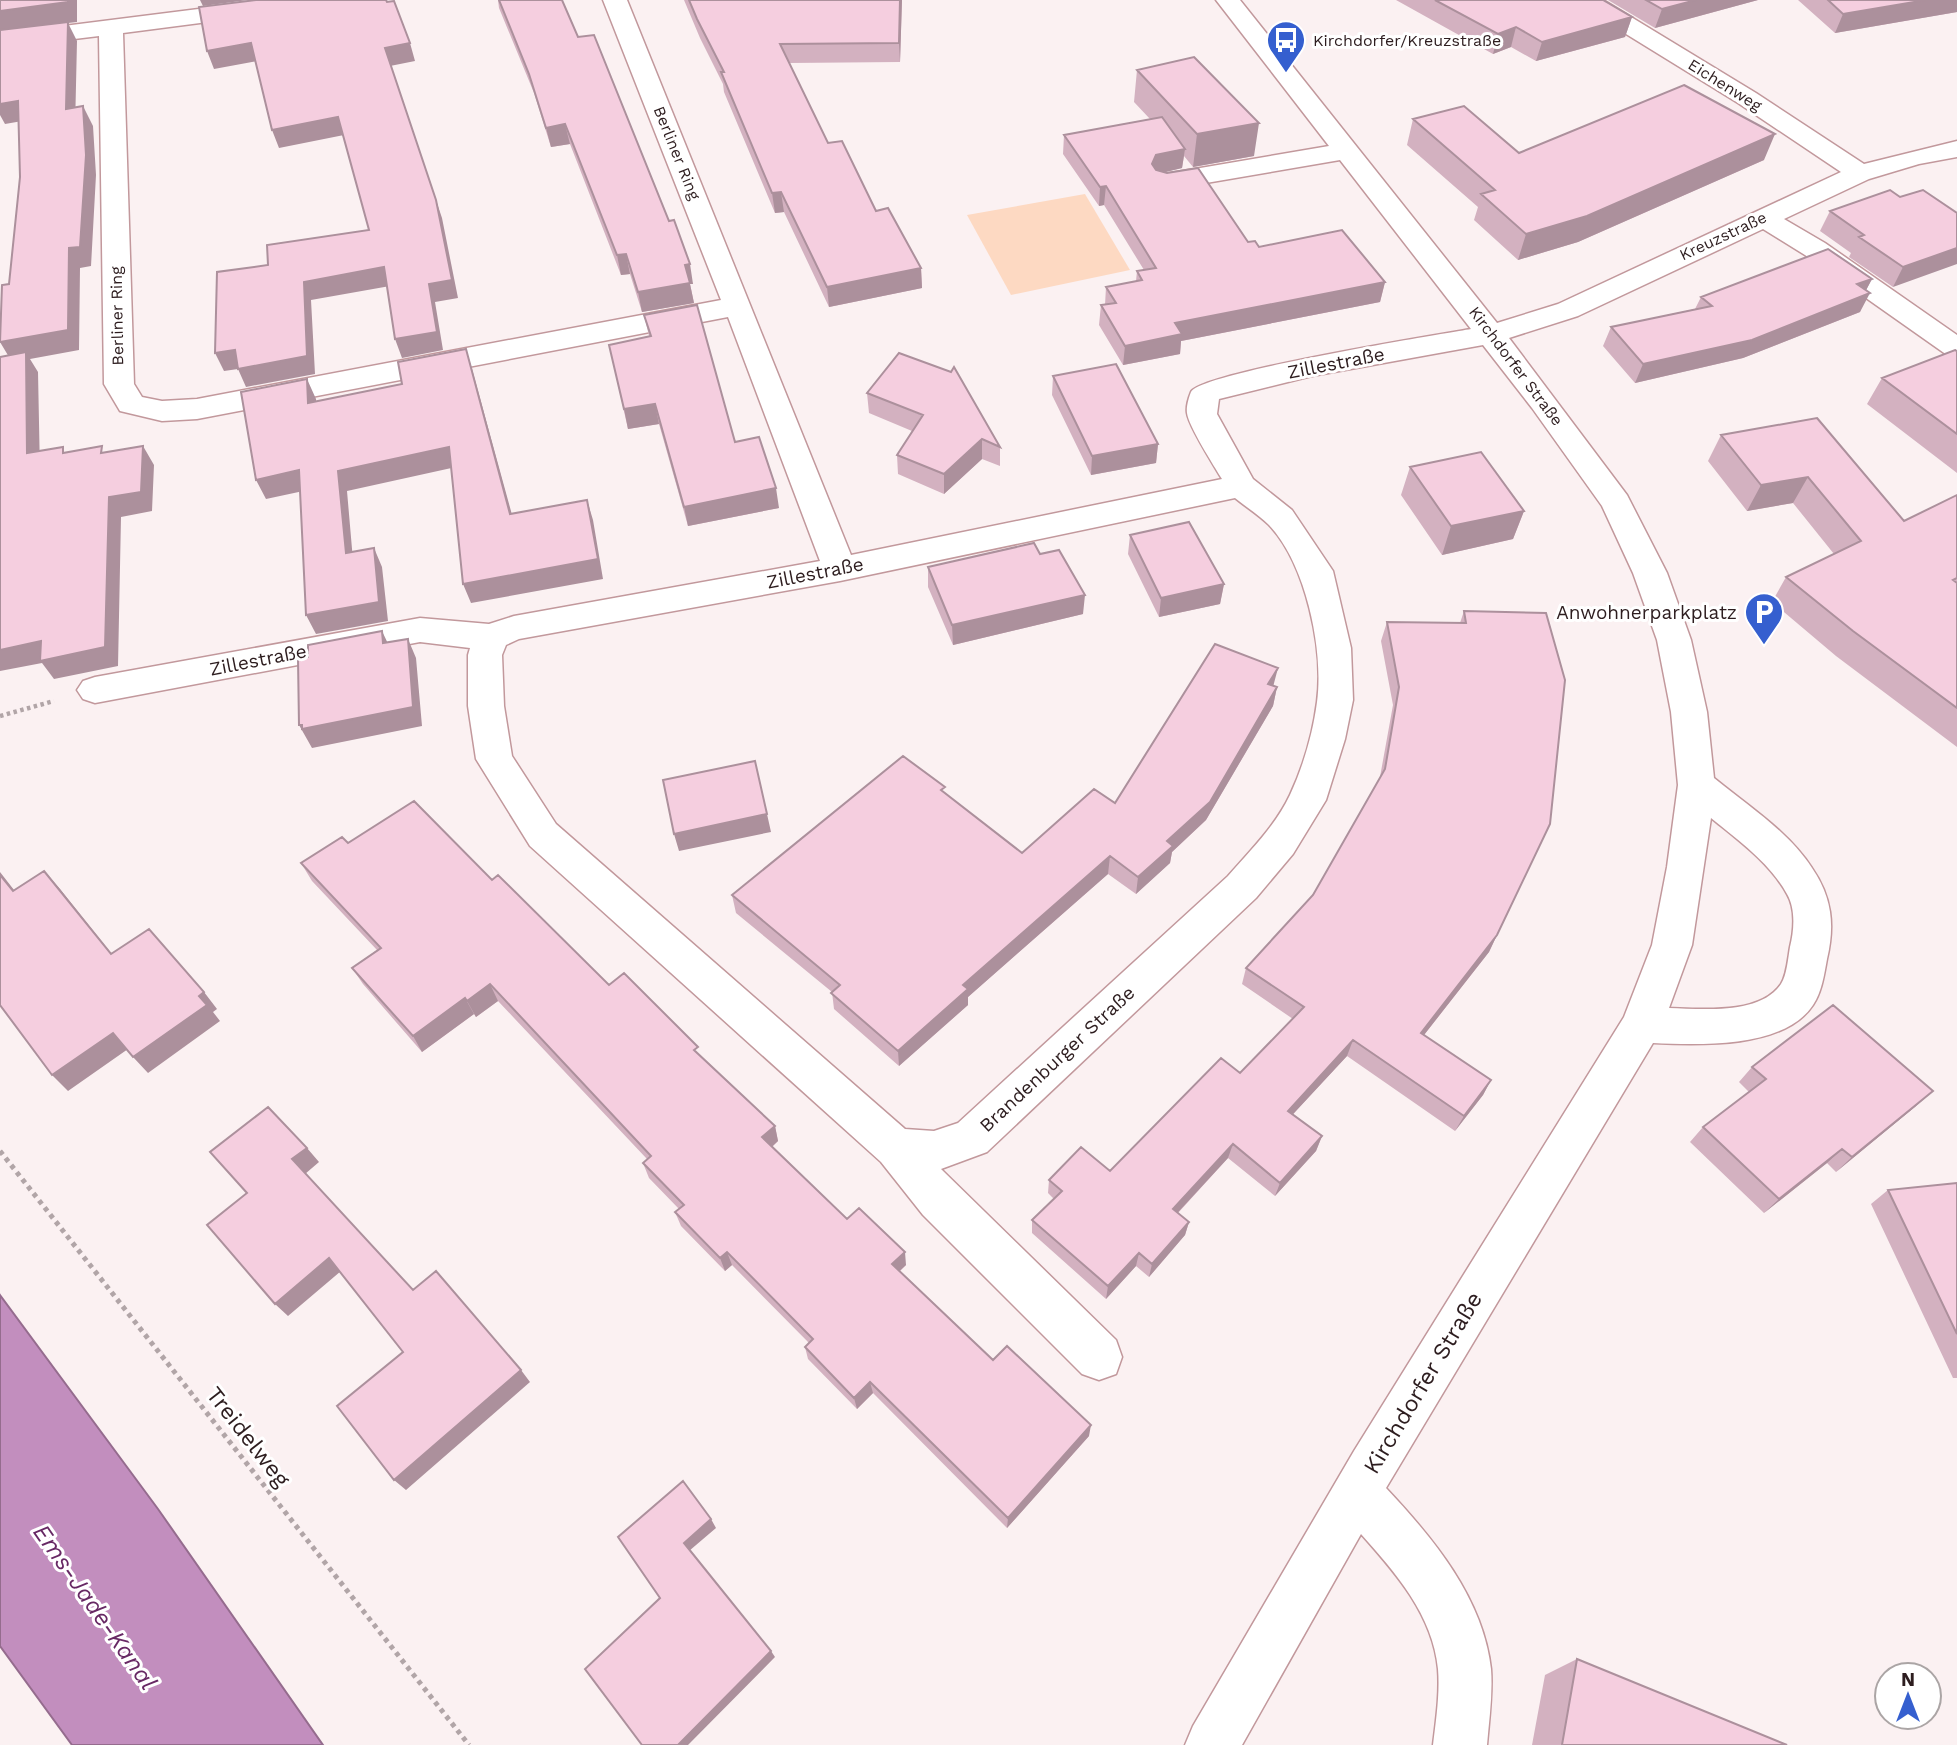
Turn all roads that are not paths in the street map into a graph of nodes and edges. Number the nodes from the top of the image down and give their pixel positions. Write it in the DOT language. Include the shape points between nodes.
graph roads {
  1 [pos="324,0"];
  2 [pos="615,0"];
  3 [pos="1228,0"];
  4 [pos="1587,0"];
  5 [pos="111,27"];
  6 [pos="0,41"];
  7 [pos="1957,149"];
  8 [pos="1348,151"];
  9 [pos="1860,173"];
  10 [pos="1165,182"];
  11 [pos="1762,217"];
  12 [pos="738,306"];
  13 [pos="1493,334"];
  14 [pos="1957,349"];
  15 [pos="1241,485"];
  16 [pos="840,569"];
  17 [pos="491,637"];
  18 [pos="95,690"];
  19 [pos="1696,785"];
  20 [pos="1642,1025"];
  21 [pos="897,1148"];
  22 [pos="1099,1357"];
  23 [pos="1357,1493"];
  24 [pos="1212,1745"];
  25 [pos="1460,1745"];
  1 -- 5 [label="street"];
  2 -- 12 [label="street, Berliner Ring"];
  3 -- 8 [label="street, Kirchdorfer Straße"];
  4 -- 9 [label="street, Eichenweg"];
  5 -- 6 [label="street"];
  5 -- 12 [label="street, Berliner Ring" via="119,384 131,404 162,411 197,409"];
  7 -- 9 [label="street, Kreuzstraße"];
  8 -- 10 [label="street"];
  8 -- 13 [label="street, Kirchdorfer Straße"];
  9 -- 11 [label="street, Kreuzstraße"];
  11 -- 13 [label="street, Kreuzstraße" via="1568,310"];
  11 -- 14 [label="street"];
  12 -- 16 [label="street, Berliner Ring"];
  13 -- 15 [label="street, Zillestraße" via="1312,367 1205,393 1202,414"];
  13 -- 19 [label="street, Kirchdorfer Straße" via="1616,503 1650,573 1674,640 1689,712"];
  15 -- 16 [label="street, Zillestraße"];
  15 -- 21 [label="street, Brandenburger Straße" via="1281,518 1300,543 1316,571 1326,604 1334,648 1335,700 1307,800 1280,844 1242,887 972,1138 934,1151"];
  16 -- 17 [label="street, Zillestraße" via="514,628"];
  17 -- 18 [label="street, Zillestraße" via="421,630"];
  17 -- 21 [label="street" via="485,655 486,706 494,759 543,835"];
  19 -- 20 [label="street, Kirchdorfer Straße" via="1672,945"];
  19 -- 20 [label="street" via="1794,873 1808,894 1812,911 1810,949 1798,992 1782,1009 1759,1020 1705,1026"];
  20 -- 23 [label="street, Kirchdorfer Straße"];
  21 -- 22 [label="street" via="939,1200"];
  23 -- 24 [label="street, Kirchdorfer Straße"];
  23 -- 25 [label="street" via="1407,1546 1452,1623 1465,1680"];
}
